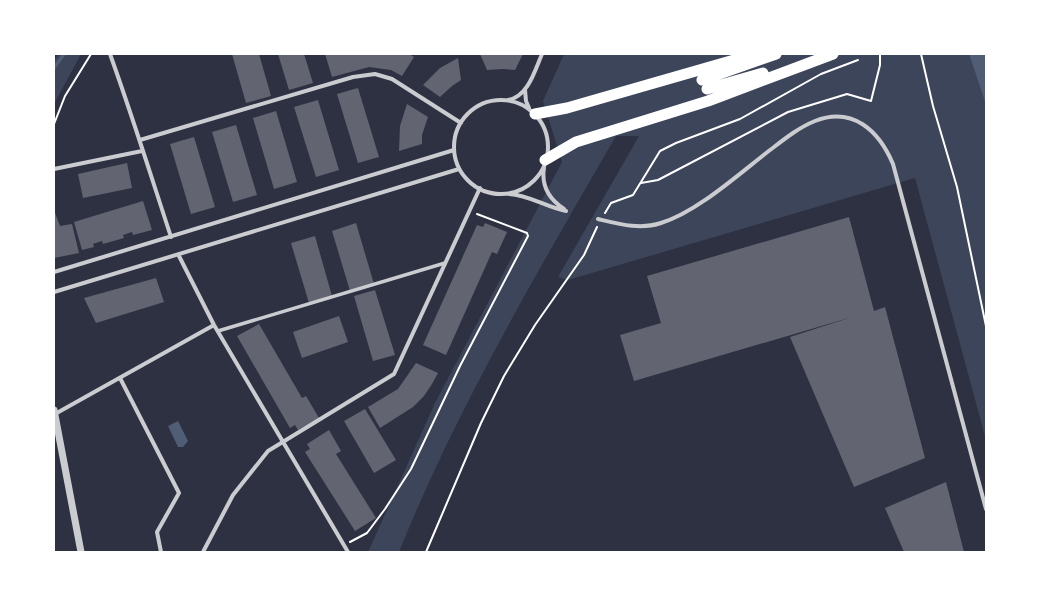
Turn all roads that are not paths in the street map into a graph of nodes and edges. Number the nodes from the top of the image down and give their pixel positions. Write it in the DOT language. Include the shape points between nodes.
graph roads {
  1 [pos="110,54"];
  2 [pos="542,54"];
  3 [pos="755,54"];
  4 [pos="776,54"];
  5 [pos="831,54"];
  6 [pos="527,86"];
  7 [pos="502,100"];
  8 [pos="533,113"];
  9 [pos="461,123"];
  10 [pos="140,140"];
  11 [pos="454,150"];
  12 [pos="142,151"];
  13 [pos="545,163"];
  14 [pos="54,169"];
  15 [pos="459,169"];
  16 [pos="480,188"];
  17 [pos="504,194"];
  18 [pos="599,220"];
  19 [pos="172,237"];
  20 [pos="179,256"];
  21 [pos="445,263"];
  22 [pos="54,272"];
  23 [pos="54,292"];
  24 [pos="214,325"];
  25 [pos="218,331"];
  26 [pos="120,378"];
  27 [pos="55,412"];
  28 [pos="283,442"];
  29 [pos="986,509"];
  30 [pos="82,552"];
  31 [pos="161,552"];
  32 [pos="203,552"];
  33 [pos="348,552"];
  1 -- 10 [label="street"];
  2 -- 6 [label="street"];
  3 -- 8 [label="highway" via="567,108"];
  4 -- 5 [label="highway" via="705,84"];
  5 -- 13 [label="highway" via="708,101 576,142"];
  6 -- 7 [label="street" via="517,98"];
  6 -- 8 [label="street" via="525,95"];
  7 -- 8 [label="street" via="516,102"];
  7 -- 9 [label="street" via="475,107"];
  8 -- 13 [label="street" via="544,127 547,138"];
  9 -- 10 [label="street" via="392,79 375,74 353,77"];
  9 -- 11 [label="street" via="454,139"];
  10 -- 12 [label="street"];
  11 -- 15 [label="street"];
  11 -- 19 [label="street"];
  12 -- 14 [label="street"];
  12 -- 19 [label="street"];
  13 -- 17 [label="street" via="538,176 529,184"];
  13 -- 17 [label="street" via="543,176 546,190 566,211 522,196"];
  15 -- 16 [label="street" via="467,179"];
  15 -- 20 [label="street"];
  16 -- 17 [label="street" via="490,193"];
  16 -- 21 [label="street"];
  18 -- 29 [label="street" via="643,226 660,224 674,218 696,206 790,135 816,120 828,117 852,119 871,130 885,146 893,164"];
  19 -- 22 [label="street"];
  20 -- 23 [label="street"];
  20 -- 24 [label="street"];
  21 -- 25 [label="street"];
  21 -- 28 [label="street" via="394,374"];
  24 -- 25 [label="street"];
  24 -- 26 [label="street"];
  25 -- 28 [label="street"];
  26 -- 27 [label="street"];
  26 -- 31 [label="street" via="179,493 157,532"];
  27 -- 30 [label="street"];
  28 -- 32 [label="street" via="268,451 233,495"];
  28 -- 33 [label="street"];
}
